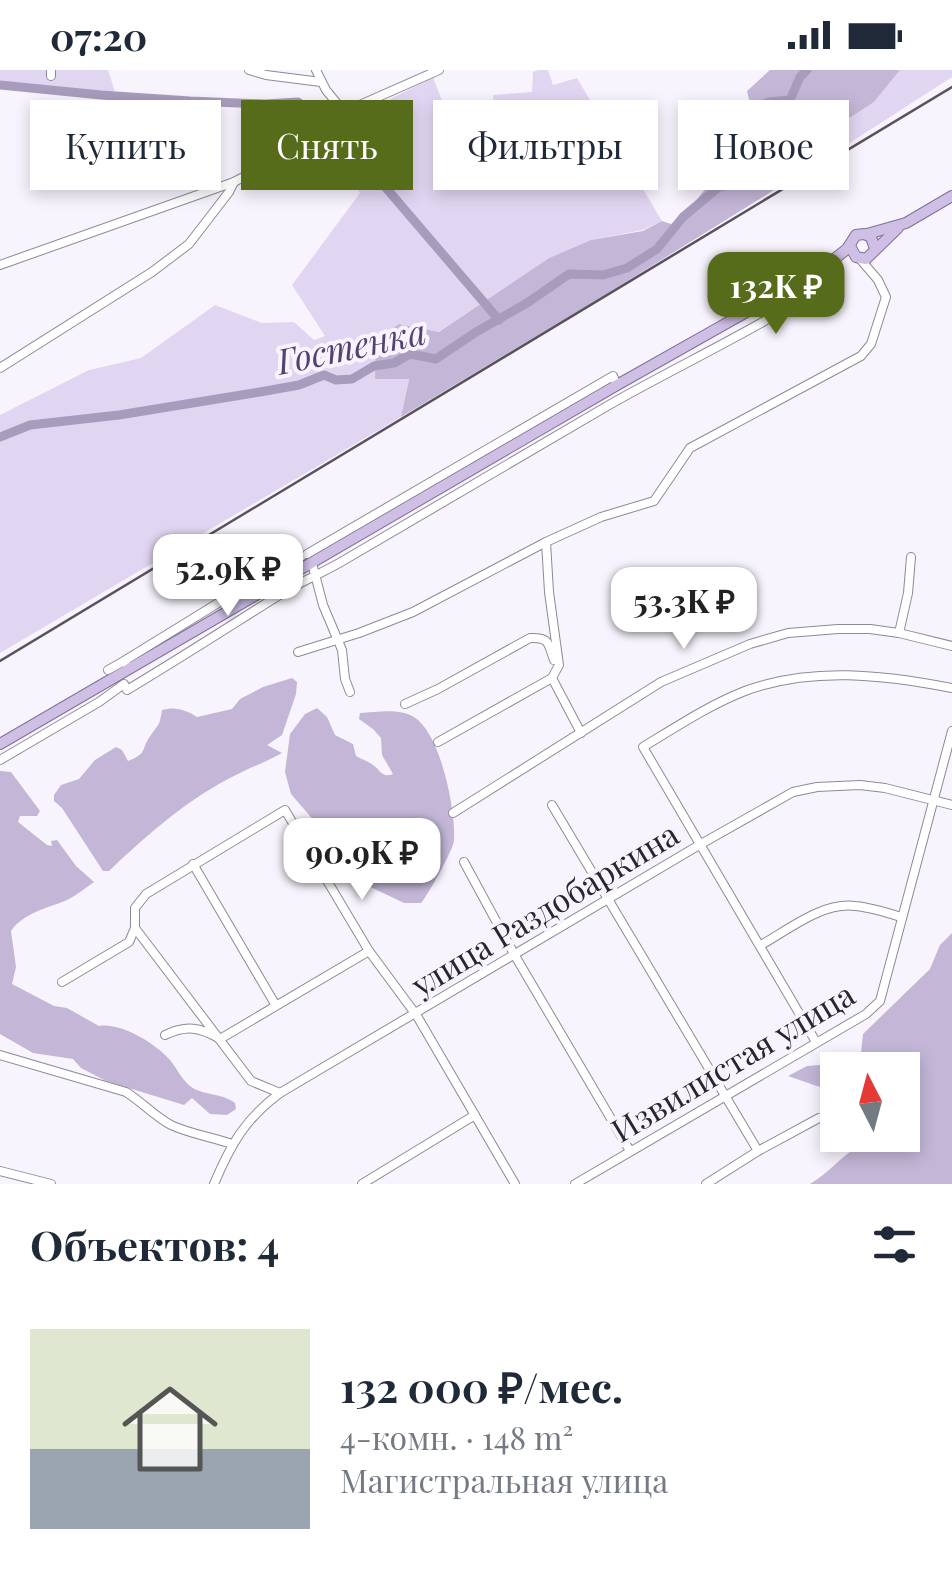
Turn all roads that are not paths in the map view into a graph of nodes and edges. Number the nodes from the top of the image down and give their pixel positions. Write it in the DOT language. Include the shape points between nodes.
graph roads {
  1 [pos="249,70"];
  2 [pos="316,70"];
  3 [pos="439,70"];
  4 [pos="321,82"];
  5 [pos="335,100"];
  6 [pos="371,100"];
  7 [pos="241,178"];
  8 [pos="234,182"];
  9 [pos="952,196"];
  10 [pos="906,222"];
  11 [pos="866,234"];
  12 [pos="850,246"];
  13 [pos="875,250"];
  14 [pos="859,258"];
  15 [pos="0,265"];
  16 [pos="819,271"];
  17 [pos="878,280"];
  18 [pos="789,307"];
  19 [pos="0,368"];
  20 [pos="546,546"];
  21 [pos="911,557"];
  22 [pos="309,562"];
  23 [pos="899,633"];
  24 [pos="338,638"];
  25 [pos="952,646"];
  26 [pos="298,652"];
  27 [pos="559,665"];
  28 [pos="120,671"];
  29 [pos="552,678"];
  30 [pos="952,688"];
  31 [pos="350,692"];
  32 [pos="405,704"];
  33 [pos="952,731"];
  34 [pos="581,733"];
  35 [pos="438,742"];
  36 [pos="0,744"];
  37 [pos="0,760"];
  38 [pos="933,800"];
  39 [pos="552,805"];
  40 [pos="952,805"];
  41 [pos="452,813"];
  42 [pos="701,844"];
  43 [pos="464,862"];
  44 [pos="193,864"];
  45 [pos="607,899"];
  46 [pos="902,917"];
  47 [pos="135,928"];
  48 [pos="760,945"];
  49 [pos="368,951"];
  50 [pos="514,954"];
  51 [pos="62,982"];
  52 [pos="276,1004"];
  53 [pos="415,1013"];
  54 [pos="165,1035"];
  55 [pos="220,1038"];
  56 [pos="816,1042"];
  57 [pos="0,1055"];
  58 [pos="280,1093"];
  59 [pos="725,1094"];
  60 [pos="475,1114"];
  61 [pos="819,1118"];
  62 [pos="232,1144"];
  63 [pos="630,1151"];
  64 [pos="758,1151"];
  65 [pos="0,1171"];
  66 [pos="51,1184"];
  67 [pos="214,1184"];
  68 [pos="362,1184"];
  69 [pos="515,1184"];
  70 [pos="575,1184"];
  71 [pos="706,1184"];
  1 -- 4 [label="street"];
  2 -- 4 [label="street"];
  3 -- 6 [label="street"];
  4 -- 5 [label="street"];
  7 -- 8 [label="street"];
  8 -- 15 [label="street"];
  8 -- 19 [label="street" via="188,244"];
  9 -- 10 [label="main road"];
  10 -- 11 [label="main road"];
  10 -- 13 [label="main road"];
  11 -- 12 [label="main road" via="856,235"];
  11 -- 13 [label="main road"];
  12 -- 14 [label="main road"];
  12 -- 16 [label="main road"];
  13 -- 14 [label="main road"];
  13 -- 17 [label="street"];
  14 -- 16 [label="main road"];
  14 -- 17 [label="street"];
  16 -- 22 [label="main road"];
  17 -- 20 [label="street" via="886,302 861,356 690,448 654,500"];
  18 -- 22 [label="street" via="338,564"];
  20 -- 24 [label="street" via="413,612"];
  20 -- 27 [label="street"];
  21 -- 23 [label="street"];
  22 -- 24 [label="street"];
  22 -- 28 [label="main road"];
  22 -- 28 [label="street" via="194,650 127,690"];
  23 -- 25 [label="street"];
  23 -- 34 [label="street" via="838,628 750,644 660,682"];
  24 -- 26 [label="street"];
  24 -- 31 [label="street"];
  27 -- 29 [label="street"];
  27 -- 32 [label="street" via="547,640 530,638"];
  28 -- 36 [label="main road"];
  28 -- 37 [label="street" via="99,702"];
  29 -- 34 [label="street"];
  29 -- 35 [label="street"];
  30 -- 42 [label="street" via="865,675 784,681 746,690 643,747"];
  33 -- 38 [label="street, Извилистая улица"];
  34 -- 41 [label="street"];
  38 -- 40 [label="street, улица Раздобаркина"];
  38 -- 42 [label="street, улица Раздобаркина" via="860,785 816,787 793,792"];
  38 -- 46 [label="street, Извилистая улица"];
  39 -- 45 [label="street"];
  42 -- 45 [label="street, улица Раздобаркина"];
  42 -- 48 [label="street"];
  43 -- 50 [label="street"];
  44 -- 47 [label="street" via="146,894 134,908"];
  44 -- 49 [label="street" via="284,810"];
  44 -- 52 [label="street"];
  45 -- 50 [label="street, улица Раздобаркина"];
  45 -- 59 [label="street"];
  46 -- 48 [label="street" via="854,905 832,907"];
  46 -- 56 [label="street, Извилистая улица" via="880,1001"];
  47 -- 51 [label="street" via="129,942"];
  47 -- 55 [label="street"];
  48 -- 56 [label="street"];
  49 -- 52 [label="street"];
  49 -- 53 [label="street"];
  50 -- 53 [label="street, улица Раздобаркина"];
  50 -- 63 [label="street"];
  52 -- 55 [label="street"];
  53 -- 58 [label="street, улица Раздобаркина"];
  53 -- 60 [label="street"];
  54 -- 55 [label="street" via="188,1028"];
  55 -- 58 [label="street" via="251,1081"];
  56 -- 59 [label="street, Извилистая улица"];
  57 -- 62 [label="street" via="126,1092 174,1126"];
  58 -- 62 [label="street, улица Раздобаркина"];
  59 -- 63 [label="street, Извилистая улица"];
  59 -- 64 [label="street"];
  60 -- 68 [label="street"];
  60 -- 69 [label="street"];
  61 -- 64 [label="street"];
  62 -- 67 [label="street, улица Раздобаркина"];
  63 -- 70 [label="street, Извилистая улица"];
  64 -- 71 [label="street"];
  65 -- 66 [label="street"];
}
